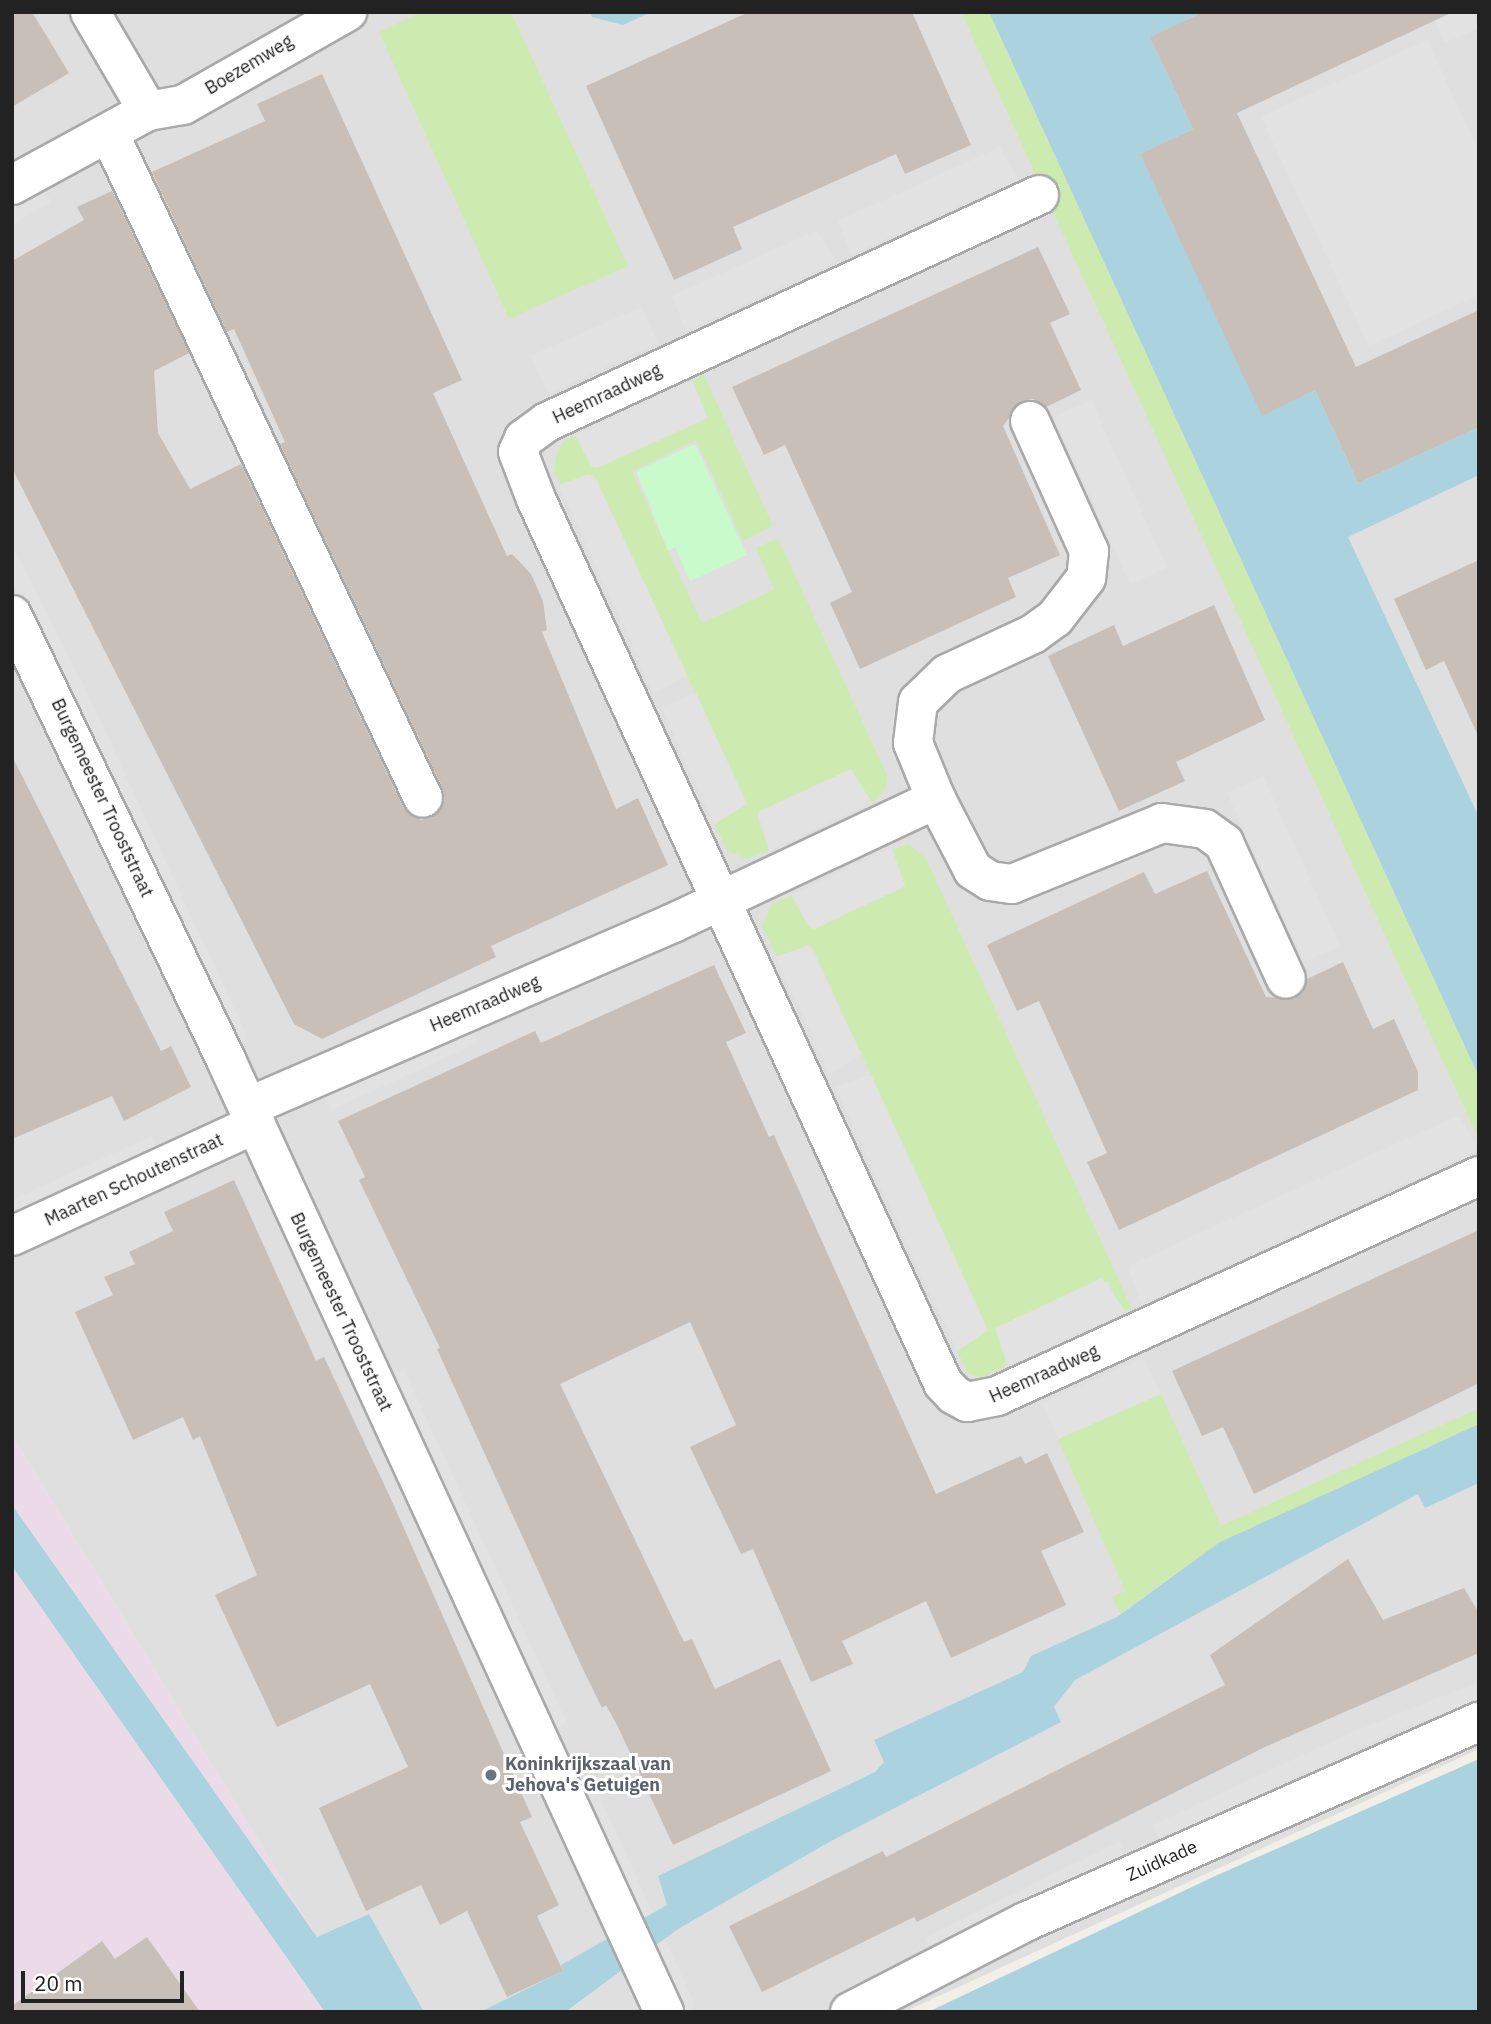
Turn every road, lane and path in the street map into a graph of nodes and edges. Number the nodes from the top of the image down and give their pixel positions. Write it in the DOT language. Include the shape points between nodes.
graph roads {
  1 [pos="90,12"];
  2 [pos="347,12"];
  3 [pos="148,111"];
  4 [pos="109,133"];
  5 [pos="12,185"];
  6 [pos="1039,195"];
  7 [pos="1030,421"];
  8 [pos="12,615"];
  9 [pos="422,798"];
  10 [pos="936,799"];
  11 [pos="722,900"];
  12 [pos="1286,979"];
  13 [pos="252,1116"];
  14 [pos="1479,1176"];
  15 [pos="12,1236"];
  16 [pos="1479,1722"];
  17 [pos="664,2012"];
  18 [pos="850,2012"];
  1 -- 3 [label="street"];
  2 -- 3 [label="street, Boezemweg" via="183,104"];
  3 -- 4 [label="street, Boezemweg"];
  4 -- 5 [label="street, Boezemweg"];
  4 -- 9 [label="street"];
  6 -- 11 [label="street, Heemraadweg" via="547,422 524,439 518,452"];
  7 -- 10 [label="street" via="1089,551 1086,578 1055,618 1033,634 947,674 918,702 913,743"];
  8 -- 13 [label="street, Burgemeester Trooststraat"];
  10 -- 11 [label="street, Heemraadweg"];
  10 -- 12 [label="street" via="973,870 990,881 1012,884 1162,823 1205,829 1224,843"];
  11 -- 13 [label="street, Heemraadweg"];
  11 -- 14 [label="street, Heemraadweg" via="943,1383 967,1402 997,1396"];
  13 -- 15 [label="street, Maarten Schoutenstraat"];
  13 -- 17 [label="street, Burgemeester Trooststraat"];
  16 -- 18 [label="street, Zuidkade" via="1025,1922"];
}
